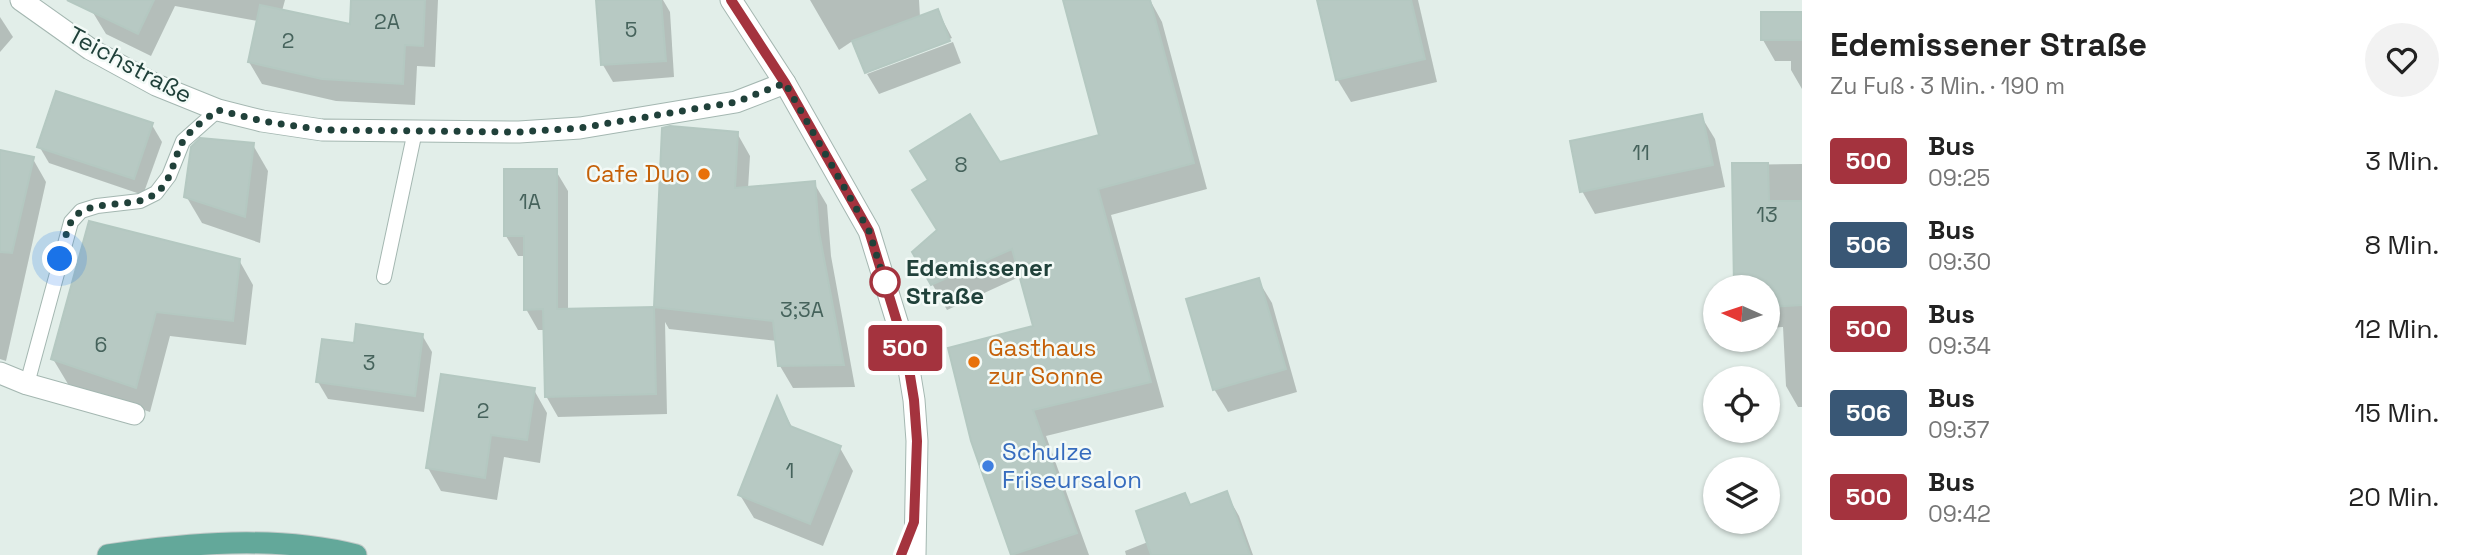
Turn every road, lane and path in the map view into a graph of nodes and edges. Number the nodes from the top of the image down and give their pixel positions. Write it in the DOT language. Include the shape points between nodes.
graph roads {
  1 [pos="21,0"];
  2 [pos="731,0"];
  3 [pos="785,83"];
  4 [pos="218,110"];
  5 [pos="415,131"];
  6 [pos="384,277"];
  7 [pos="0,373"];
  8 [pos="27,384"];
  9 [pos="134,414"];
  10 [pos="914,522"];
  11 [pos="108,555"];
  12 [pos="356,555"];
  13 [pos="901,555"];
  14 [pos="915,555"];
  1 -- 4 [label="street, Teichstraße" via="90,49 156,85"];
  2 -- 3 [label="street"];
  3 -- 5 [label="street, Teichstraße" via="736,102 580,128"];
  3 -- 10 [label="street" via="869,231 906,351 917,441"];
  4 -- 5 [label="street, Teichstraße" via="322,130"];
  4 -- 8 [label="lane" via="183,141 169,176 156,193 141,201 81,211 71,222"];
  5 -- 6 [label="lane"];
  7 -- 8 [label="street"];
  8 -- 9 [label="street"];
  10 -- 13 [label="street"];
  10 -- 14 [label="street"];
  11 -- 12 [label="main road" via="220,544 299,546"];
}
